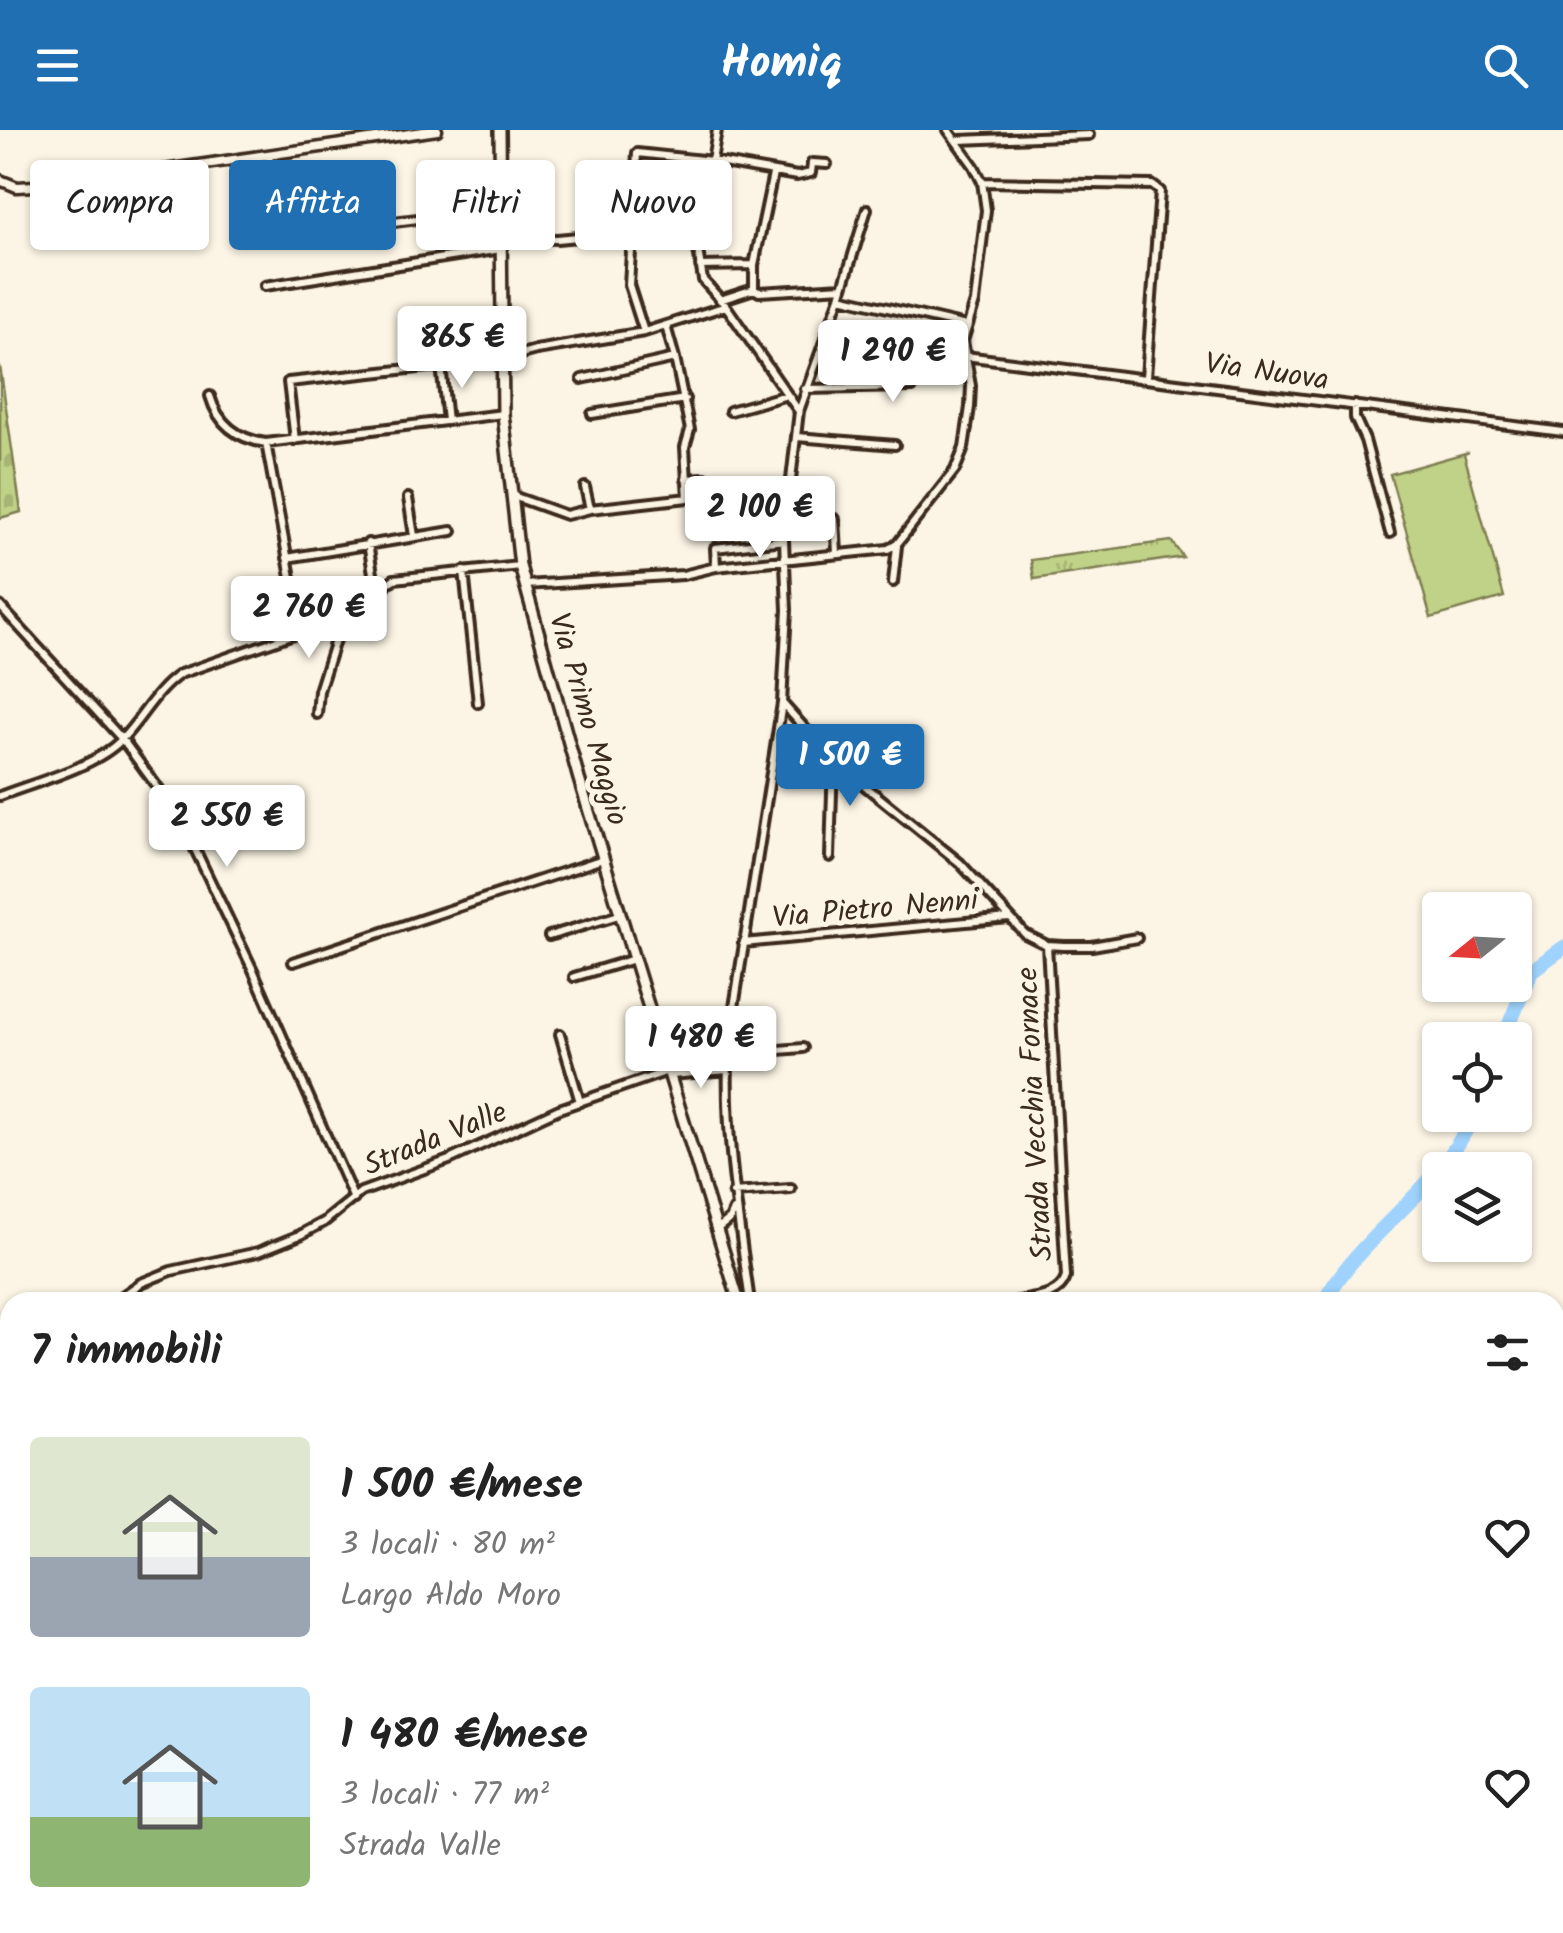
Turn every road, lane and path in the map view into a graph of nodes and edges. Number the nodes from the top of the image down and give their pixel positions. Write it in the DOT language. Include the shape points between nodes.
graph roads {
  1 [pos="437,130"];
  2 [pos="500,130"];
  3 [pos="716,130"];
  4 [pos="948,130"];
  5 [pos="1089,135"];
  6 [pos="958,140"];
  7 [pos="269,155"];
  8 [pos="500,160"];
  9 [pos="636,160"];
  10 [pos="703,160"];
  11 [pos="712,160"];
  12 [pos="827,164"];
  13 [pos="732,165"];
  14 [pos="773,174"];
  15 [pos="982,182"];
  16 [pos="2,184"];
  17 [pos="867,209"];
  18 [pos="416,219"];
  19 [pos="462,250"];
  20 [pos="500,250"];
  21 [pos="631,250"];
  22 [pos="698,250"];
  23 [pos="754,264"];
  24 [pos="700,266"];
  25 [pos="265,286"];
  26 [pos="843,287"];
  27 [pos="754,289"];
  28 [pos="840,298"];
  29 [pos="723,303"];
  30 [pos="666,326"];
  31 [pos="966,326"];
  32 [pos="644,332"];
  33 [pos="965,356"];
  34 [pos="502,359"];
  35 [pos="671,359"];
  36 [pos="440,365"];
  37 [pos="967,366"];
  38 [pos="1146,377"];
  39 [pos="582,379"];
  40 [pos="805,389"];
  41 [pos="787,394"];
  42 [pos="210,396"];
  43 [pos="685,399"];
  44 [pos="1356,405"];
  45 [pos="798,410"];
  46 [pos="730,411"];
  47 [pos="504,414"];
  48 [pos="592,414"];
  49 [pos="447,421"];
  50 [pos="1563,432"];
  51 [pos="797,437"];
  52 [pos="295,440"];
  53 [pos="266,443"];
  54 [pos="895,445"];
  55 [pos="686,479"];
  56 [pos="585,487"];
  57 [pos="788,494"];
  58 [pos="513,496"];
  59 [pos="408,498"];
  60 [pos="590,509"];
  61 [pos="835,519"];
  62 [pos="452,530"];
  63 [pos="1390,533"];
  64 [pos="414,536"];
  65 [pos="784,540"];
  66 [pos="368,543"];
  67 [pos="897,544"];
  68 [pos="837,553"];
  69 [pos="288,558"];
  70 [pos="786,559"];
  71 [pos="520,566"];
  72 [pos="716,567"];
  73 [pos="464,571"];
  74 [pos="893,582"];
  75 [pos="525,585"];
  76 [pos="376,592"];
  77 [pos="0,606"];
  78 [pos="342,617"];
  79 [pos="302,631"];
  80 [pos="478,703"];
  81 [pos="782,704"];
  82 [pos="317,714"];
  83 [pos="122,739"];
  84 [pos="833,760"];
  85 [pos="0,796"];
  86 [pos="830,857"];
  87 [pos="604,859"];
  88 [pos="619,914"];
  89 [pos="1010,918"];
  90 [pos="550,936"];
  91 [pos="1137,938"];
  92 [pos="743,944"];
  93 [pos="1047,944"];
  94 [pos="634,960"];
  95 [pos="293,962"];
  96 [pos="574,977"];
  97 [pos="560,1034"];
  98 [pos="803,1048"];
  99 [pos="728,1054"];
  100 [pos="727,1070"];
  101 [pos="671,1073"];
  102 [pos="580,1102"];
  103 [pos="790,1189"];
  104 [pos="733,1193"];
  105 [pos="354,1199"];
  106 [pos="734,1209"];
  107 [pos="718,1228"];
  108 [pos="129,1292"];
  109 [pos="736,1292"];
  110 [pos="748,1292"];
  111 [pos="1056,1292"];
  1 -- 7 [label="street"];
  2 -- 8 [label="main road, Via Primo Maggio"];
  3 -- 11 [label="street"];
  4 -- 6 [label="street"];
  5 -- 6 [label="street"];
  6 -- 15 [label="street"];
  7 -- 16 [label="street" via="70,184"];
  7 -- 18 [label="street" via="279,236"];
  9 -- 10 [label="street" via="637,153"];
  12 -- 14 [label="street" via="812,163 802,175"];
  13 -- 14 [label="street"];
  14 -- 23 [label="street"];
  15 -- 31 [label="street" via="986,210"];
  15 -- 38 [label="street" via="1152,185 1160,191"];
  17 -- 26 [label="street"];
  19 -- 25 [label="street"];
  20 -- 34 [label="main road, Via Primo Maggio"];
  21 -- 32 [label="street" via="630,285"];
  22 -- 24 [label="street"];
  23 -- 24 [label="street"];
  23 -- 27 [label="street"];
  24 -- 29 [label="street"];
  26 -- 27 [label="street"];
  26 -- 28 [label="street"];
  27 -- 29 [label="street"];
  28 -- 31 [label="street"];
  28 -- 40 [label="street"];
  29 -- 30 [label="street"];
  29 -- 41 [label="street"];
  30 -- 32 [label="street"];
  30 -- 35 [label="street"];
  31 -- 33 [label="street"];
  32 -- 34 [label="street"];
  33 -- 37 [label="street"];
  33 -- 38 [label="street, Via Nuova"];
  34 -- 36 [label="street"];
  34 -- 47 [label="main road, Via Primo Maggio"];
  35 -- 39 [label="street"];
  35 -- 43 [label="street"];
  36 -- 49 [label="street"];
  36 -- 52 [label="street" via="288,382"];
  37 -- 40 [label="street" via="921,361 912,387"];
  37 -- 67 [label="street" via="970,407 956,470"];
  38 -- 44 [label="street, Via Nuova"];
  40 -- 45 [label="street"];
  41 -- 45 [label="street"];
  41 -- 46 [label="street"];
  42 -- 53 [label="street" via="226,426"];
  43 -- 48 [label="street"];
  43 -- 55 [label="street"];
  44 -- 50 [label="street, Via Nuova"];
  44 -- 63 [label="street"];
  45 -- 51 [label="street"];
  47 -- 49 [label="street"];
  47 -- 58 [label="main road, Via Primo Maggio"];
  49 -- 52 [label="street"];
  51 -- 54 [label="street"];
  51 -- 57 [label="street"];
  52 -- 53 [label="street"];
  53 -- 69 [label="street"];
  55 -- 57 [label="street"];
  55 -- 60 [label="street" via="688,498"];
  56 -- 60 [label="street"];
  57 -- 65 [label="street"];
  58 -- 60 [label="street" via="566,515"];
  58 -- 71 [label="main road, Via Primo Maggio"];
  59 -- 64 [label="street"];
  61 -- 68 [label="street"];
  62 -- 64 [label="street"];
  64 -- 66 [label="street"];
  65 -- 70 [label="street"];
  65 -- 72 [label="street" via="714,548"];
  66 -- 69 [label="street"];
  66 -- 76 [label="street"];
  67 -- 68 [label="street"];
  67 -- 74 [label="street"];
  68 -- 70 [label="street"];
  69 -- 79 [label="street"];
  70 -- 72 [label="street"];
  70 -- 81 [label="street"];
  71 -- 73 [label="street"];
  71 -- 75 [label="main road, Via Primo Maggio"];
  72 -- 75 [label="street" via="683,576"];
  73 -- 76 [label="street" via="394,580"];
  73 -- 80 [label="street"];
  75 -- 87 [label="main road, Via Primo Maggio"];
  76 -- 78 [label="street"];
  77 -- 83 [label="street"];
  78 -- 79 [label="street"];
  78 -- 82 [label="street"];
  79 -- 83 [label="street" via="180,674"];
  81 -- 84 [label="street"];
  81 -- 92 [label="street"];
  83 -- 85 [label="street" via="105,753"];
  83 -- 105 [label="street" via="164,792 200,854"];
  84 -- 86 [label="street"];
  84 -- 89 [label="street" via="960,863"];
  87 -- 88 [label="main road, Via Primo Maggio"];
  87 -- 95 [label="street"];
  88 -- 90 [label="street"];
  88 -- 94 [label="main road, Via Primo Maggio"];
  89 -- 92 [label="street, Via Pietro Nenni"];
  89 -- 93 [label="street"];
  91 -- 93 [label="street"];
  92 -- 99 [label="street"];
  93 -- 111 [label="street, Strada Vecchia Fornace" via="1066,1277"];
  94 -- 96 [label="street"];
  94 -- 101 [label="main road, Via Primo Maggio"];
  97 -- 102 [label="street"];
  98 -- 99 [label="street"];
  99 -- 100 [label="street"];
  100 -- 101 [label="street, Strada Valle"];
  100 -- 104 [label="street"];
  101 -- 102 [label="street, Strada Valle"];
  101 -- 107 [label="main road, Via Primo Maggio"];
  102 -- 105 [label="street, Strada Valle"];
  103 -- 104 [label="street"];
  104 -- 106 [label="street"];
  105 -- 108 [label="street, Strada Valle" via="300,1235 258,1252 170,1271"];
  106 -- 107 [label="street"];
  106 -- 110 [label="street"];
  107 -- 109 [label="main road, Via Primo Maggio"];
}
